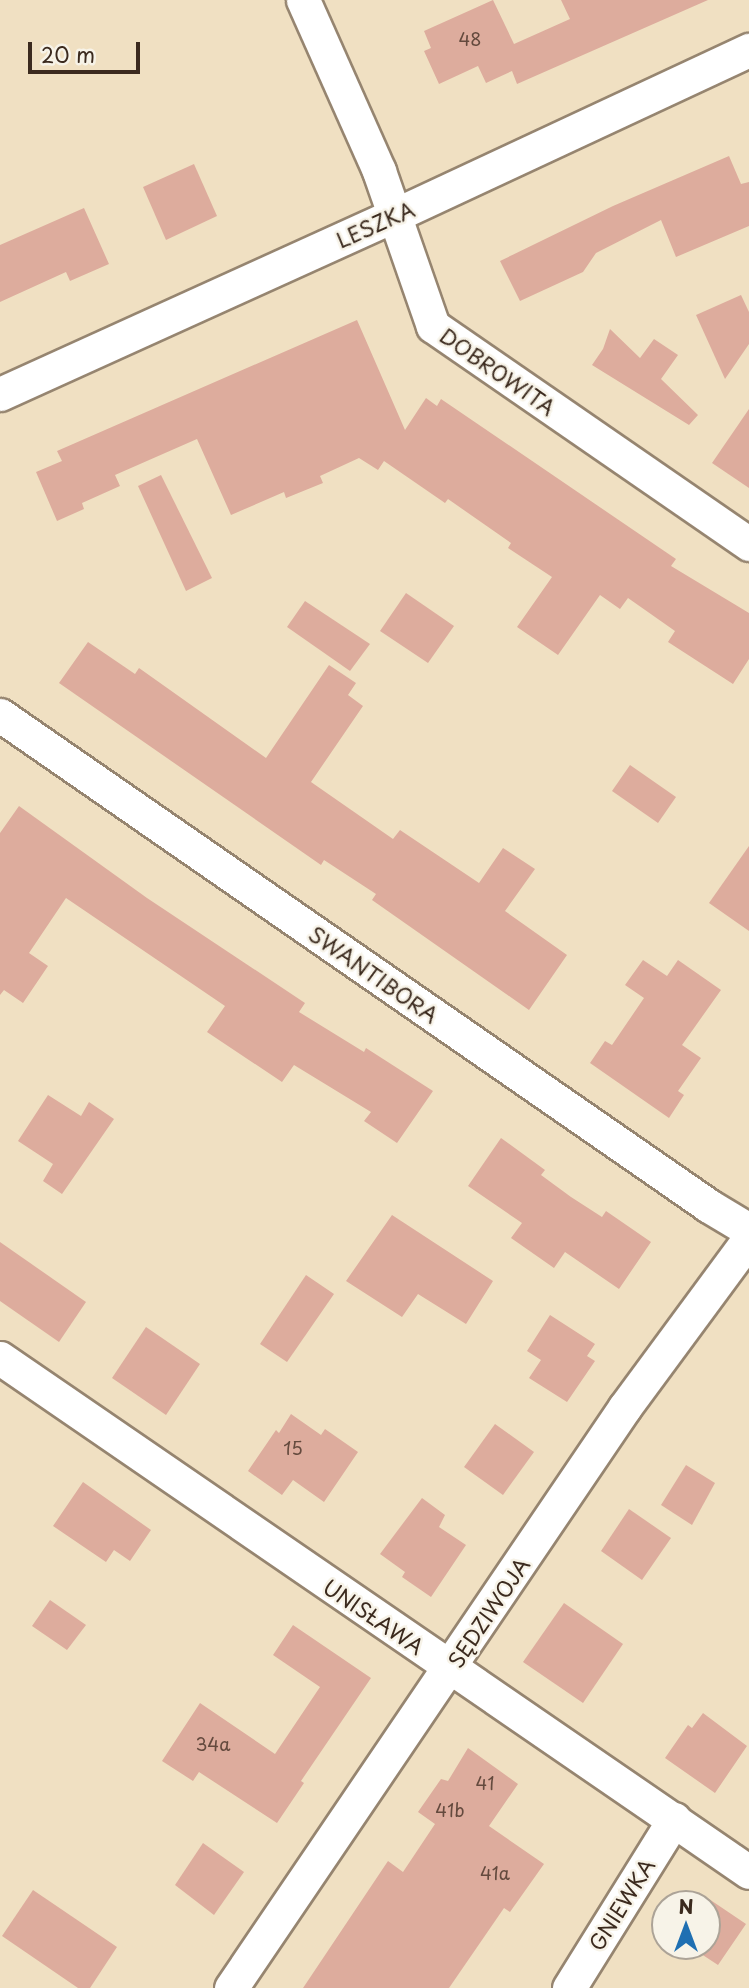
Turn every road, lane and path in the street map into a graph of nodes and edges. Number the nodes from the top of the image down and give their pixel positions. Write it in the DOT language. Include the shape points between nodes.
graph roads {
  1 [pos="303,0"];
  2 [pos="749,50"];
  3 [pos="396,215"];
  4 [pos="0,394"];
  5 [pos="749,544"];
  6 [pos="0,715"];
  7 [pos="749,1230"];
  8 [pos="749,1239"];
  9 [pos="0,1358"];
  10 [pos="451,1667"];
  11 [pos="674,1819"];
  12 [pos="749,1872"];
  13 [pos="231,1988"];
  14 [pos="569,1988"];
  1 -- 3 [label="street, DOBROWITA"];
  2 -- 3 [label="street, LESZKA"];
  3 -- 4 [label="street, LESZKA"];
  3 -- 5 [label="street, DOBROWITA" via="433,326"];
  6 -- 7 [label="street, SWANTIBORA" via="686,1191"];
  8 -- 10 [label="street, SĘDZIWOJA" via="625,1407"];
  9 -- 10 [label="street, UNISŁAWA"];
  10 -- 11 [label="street, UNISŁAWA"];
  10 -- 13 [label="street, SĘDZIWOJA"];
  11 -- 12 [label="street, UNISŁAWA"];
  11 -- 14 [label="street, GNIEWKA"];
}
